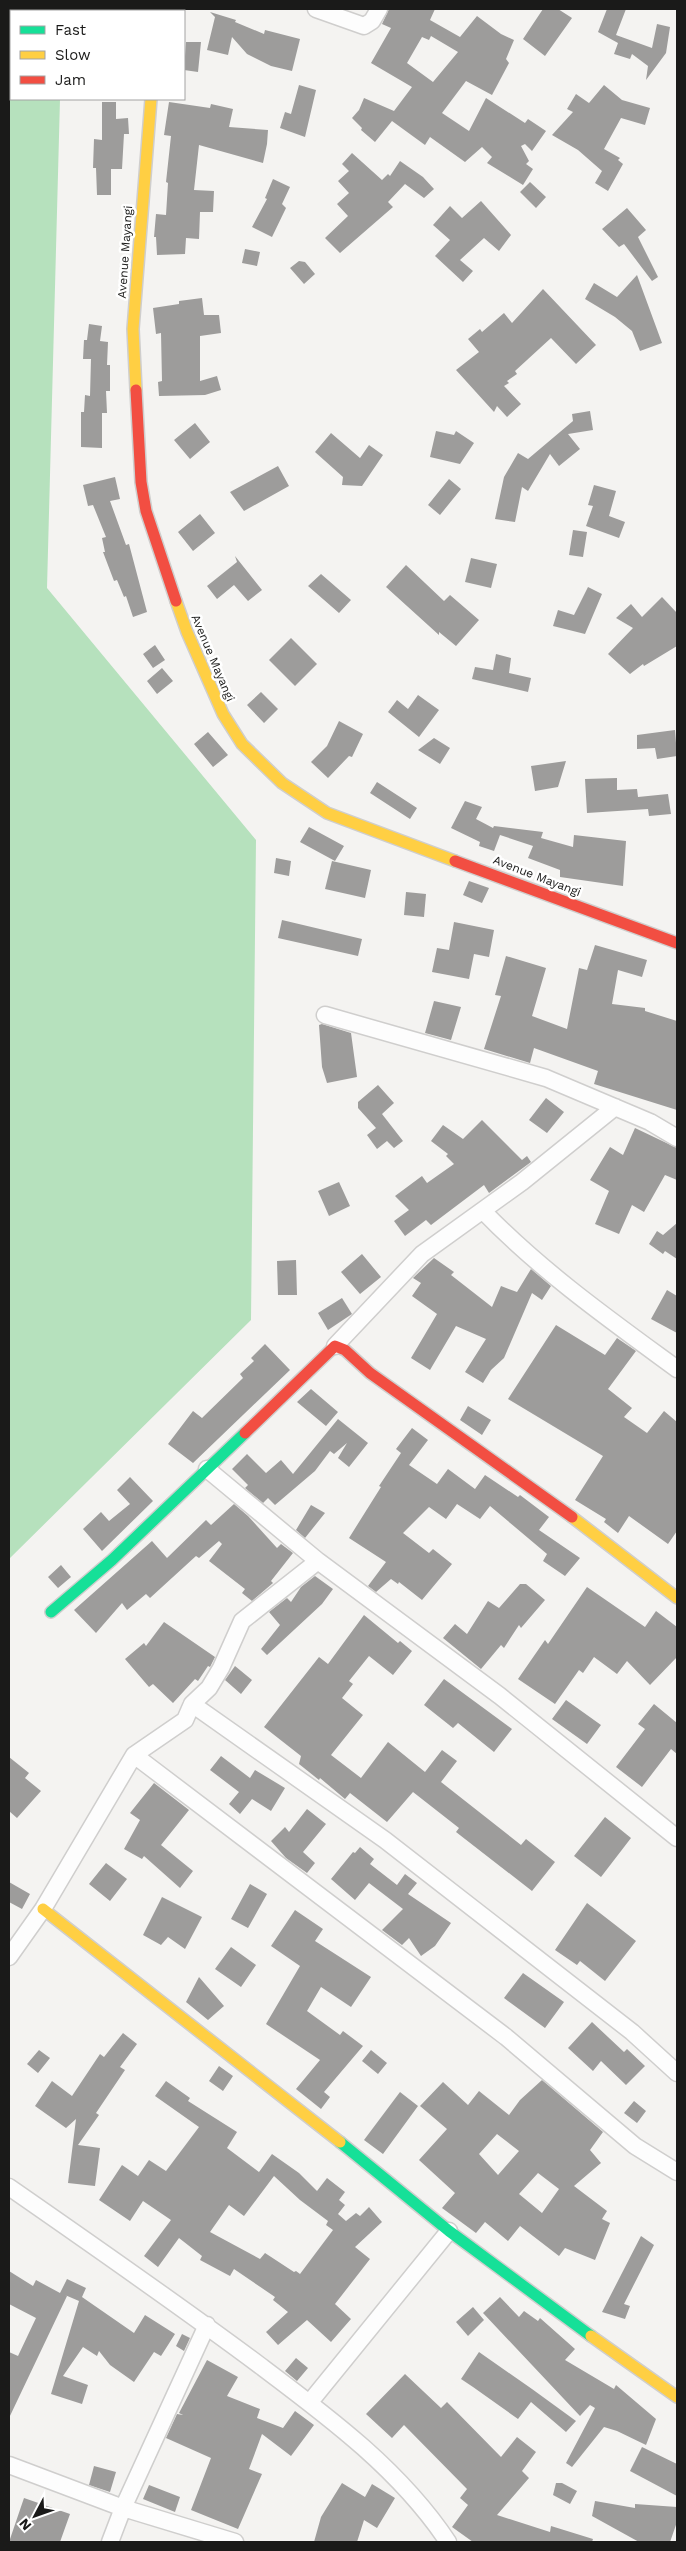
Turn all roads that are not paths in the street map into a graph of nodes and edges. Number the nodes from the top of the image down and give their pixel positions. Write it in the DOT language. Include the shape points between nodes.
graph roads {
  1 [pos="316,9"];
  2 [pos="379,9"];
  3 [pos="151,100"];
  4 [pos="676,941"];
  5 [pos="325,1015"];
  6 [pos="615,1107"];
  7 [pos="677,1138"];
  8 [pos="483,1211"];
  9 [pos="335,1346"];
  10 [pos="677,1369"];
  11 [pos="207,1469"];
  12 [pos="318,1560"];
  13 [pos="677,1598"];
  14 [pos="51,1612"];
  15 [pos="192,1704"];
  16 [pos="134,1755"];
  17 [pos="677,1838"];
  18 [pos="43,1909"];
  19 [pos="9,1957"];
  20 [pos="677,2073"];
  21 [pos="677,2172"];
  22 [pos="9,2187"];
  23 [pos="449,2231"];
  24 [pos="207,2325"];
  25 [pos="677,2397"];
  26 [pos="310,2402"];
  27 [pos="9,2465"];
  28 [pos="123,2508"];
  29 [pos="110,2542"];
  30 [pos="234,2542"];
  31 [pos="448,2542"];
  1 -- 2 [label="street" via="364,26 372,21"];
  3 -- 4 [label="street, Avenue Mayangi" via="133,329 141,482 146,511 163,566 222,714 242,744 282,783 327,813"];
  5 -- 6 [label="street" via="546,1078"];
  6 -- 7 [label="street"];
  6 -- 8 [label="street"];
  8 -- 9 [label="street" via="422,1254"];
  8 -- 10 [label="street" via="514,1244"];
  9 -- 11 [label="street"];
  9 -- 13 [label="street" via="345,1350 370,1373 534,1488"];
  11 -- 12 [label="street"];
  11 -- 14 [label="street" via="112,1560"];
  12 -- 15 [label="street" via="242,1621 222,1668 209,1688"];
  12 -- 17 [label="street" via="500,1696"];
  15 -- 16 [label="street" via="185,1720"];
  15 -- 20 [label="street" via="384,1840 632,2032"];
  16 -- 18 [label="street"];
  16 -- 21 [label="street" via="506,2037 634,2146"];
  18 -- 19 [label="street"];
  18 -- 23 [label="street" via="267,2083"];
  22 -- 24 [label="street"];
  23 -- 25 [label="street"];
  23 -- 26 [label="street"];
  24 -- 26 [label="street"];
  24 -- 28 [label="street"];
  26 -- 31 [label="street" via="398,2479"];
  27 -- 28 [label="street"];
  28 -- 29 [label="street"];
  28 -- 30 [label="street"];
}
